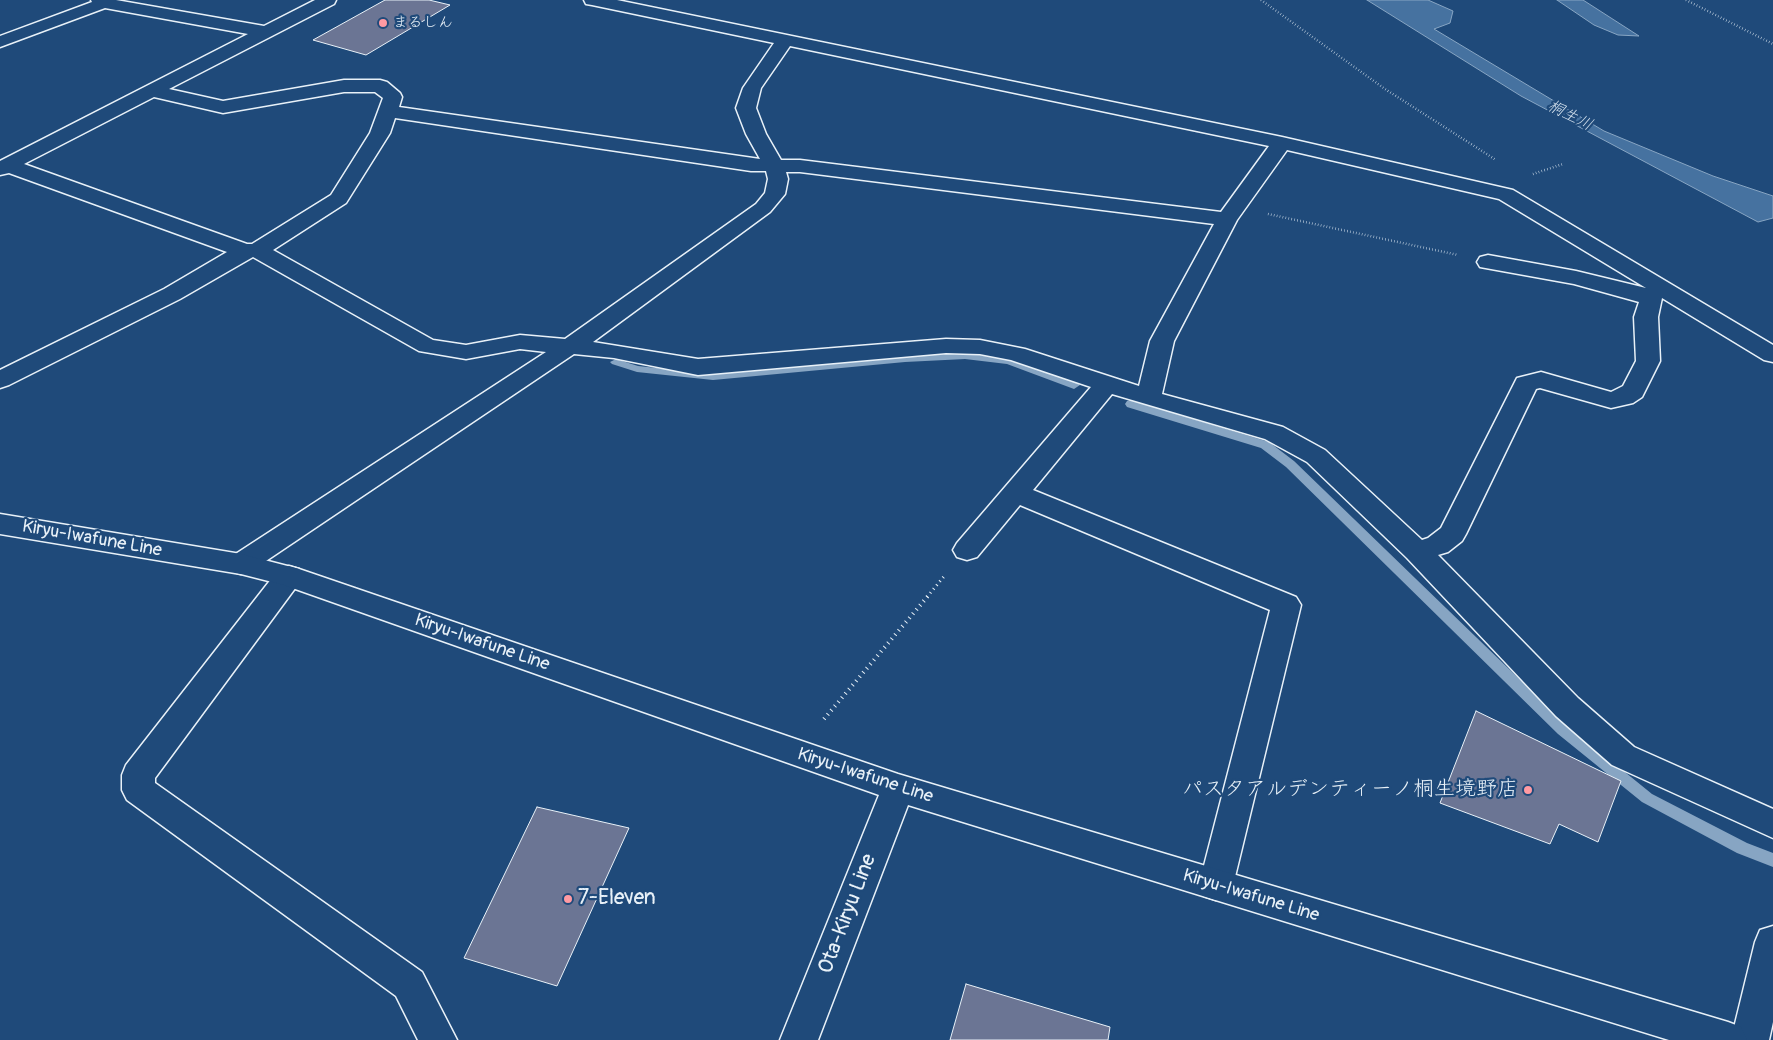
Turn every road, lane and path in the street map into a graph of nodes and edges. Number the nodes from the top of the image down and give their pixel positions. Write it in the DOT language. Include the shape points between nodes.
graph roads {
  1 [pos="328,0"];
  2 [pos="592,0"];
  3 [pos="1261,0"];
  4 [pos="1686,0"];
  5 [pos="101,2"];
  6 [pos="266,32"];
  7 [pos="785,41"];
  8 [pos="0,42"];
  9 [pos="1773,44"];
  10 [pos="152,91"];
  11 [pos="388,110"];
  12 [pos="1282,143"];
  13 [pos="1498,162"];
  14 [pos="1563,164"];
  15 [pos="4,167"];
  16 [pos="775,167"];
  17 [pos="1530,175"];
  18 [pos="1228,220"];
  19 [pos="251,251"];
  20 [pos="1488,262"];
  21 [pos="1655,292"];
  22 [pos="571,346"];
  23 [pos="1773,355"];
  24 [pos="0,380"];
  25 [pos="1108,383"];
  26 [pos="1149,398"];
  27 [pos="1016,493"];
  28 [pos="0,524"];
  29 [pos="967,550"];
  30 [pos="1417,551"];
  31 [pos="242,564"];
  32 [pos="290,576"];
  33 [pos="824,719"];
  34 [pos="898,788"];
  35 [pos="1773,824"];
  36 [pos="1216,885"];
  37 [pos="1773,942"];
  38 [pos="438,1040"];
  39 [pos="799,1040"];
  40 [pos="1728,1040"];
  41 [pos="1750,1040"];
  1 -- 6 [label="street"];
  2 -- 7 [label="street"];
  3 -- 13 [label="path" via="1386,89"];
  4 -- 9 [label="path"];
  5 -- 6 [label="street"];
  5 -- 8 [label="street"];
  6 -- 10 [label="street"];
  7 -- 12 [label="street"];
  7 -- 16 [label="street" via="752,88 746,108"];
  10 -- 11 [label="street" via="223,107 344,86 380,86 394,97"];
  10 -- 15 [label="street"];
  11 -- 16 [label="street" via="418,117"];
  11 -- 19 [label="street" via="380,133 339,199"];
  12 -- 18 [label="street"];
  12 -- 21 [label="street" via="1506,194"];
  14 -- 17 [label="path"];
  15 -- 19 [label="street"];
  16 -- 18 [label="street" via="800,166"];
  16 -- 22 [label="street" via="778,179 775,194 763,208"];
  18 -- 20 [label="path"];
  18 -- 26 [label="street" via="1162,341"];
  19 -- 22 [label="street" via="427,346 466,352 520,342"];
  19 -- 24 [label="street"];
  20 -- 21 [label="street"];
  21 -- 23 [label="street"];
  21 -- 30 [label="street" via="1646,317 1648,361 1633,391 1624,398 1611,400 1540,380 1526,383 1452,534 1438,545"];
  22 -- 25 [label="street" via="698,367 946,346 980,347 1016,354"];
  22 -- 31 [label="street"];
  25 -- 26 [label="street"];
  25 -- 27 [label="street"];
  26 -- 30 [label="street" via="1274,434 1316,456"];
  27 -- 29 [label="street"];
  27 -- 36 [label="street" via="1286,605"];
  28 -- 31 [label="street, Kiryu-Iwafune Line"];
  29 -- 33 [label="path"];
  30 -- 35 [label="street" via="1567,707 1623,756"];
  31 -- 32 [label="street, Kiryu-Iwafune Line"];
  32 -- 34 [label="street, Kiryu-Iwafune Line"];
  32 -- 38 [label="street" via="138,775 140,790 409,984"];
  34 -- 36 [label="street, Kiryu-Iwafune Line"];
  34 -- 39 [label="street, Ota-Kiryu Line"];
  36 -- 40 [label="street, Kiryu-Iwafune Line"];
  37 -- 41 [label="street"];
}
